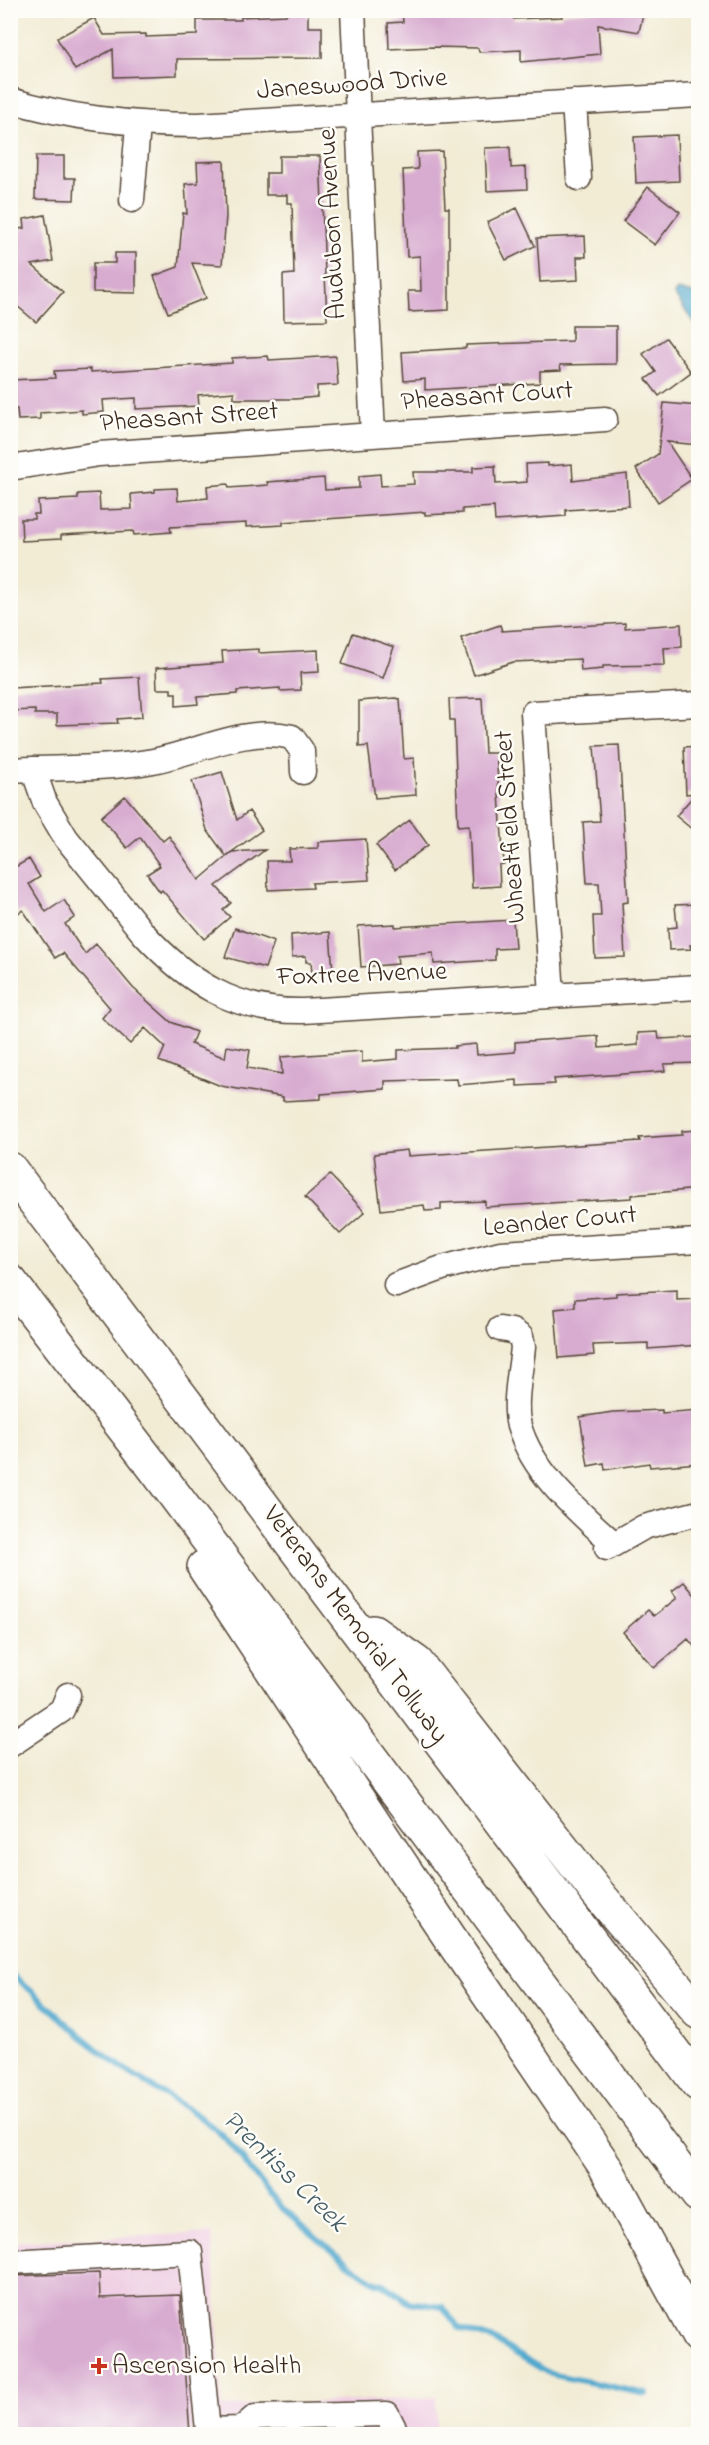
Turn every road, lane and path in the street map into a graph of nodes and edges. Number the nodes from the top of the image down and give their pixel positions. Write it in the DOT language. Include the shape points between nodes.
graph roads {
  1 [pos="353,10"];
  2 [pos="699,94"];
  3 [pos="10,100"];
  4 [pos="574,102"];
  5 [pos="358,114"];
  6 [pos="138,124"];
  7 [pos="579,178"];
  8 [pos="132,200"];
  9 [pos="605,419"];
  10 [pos="373,435"];
  11 [pos="10,468"];
  12 [pos="699,704"];
  13 [pos="22,770"];
  14 [pos="303,772"];
  15 [pos="699,987"];
  16 [pos="552,994"];
  17 [pos="10,1168"];
  18 [pos="699,1240"];
  19 [pos="10,1281"];
  20 [pos="396,1285"];
  21 [pos="500,1329"];
  22 [pos="155,1469"];
  23 [pos="699,1513"];
  24 [pos="348,1614"];
  25 [pos="68,1695"];
  26 [pos="10,1744"];
  27 [pos="699,2012"];
  28 [pos="699,2084"];
  29 [pos="699,2195"];
  30 [pos="10,2262"];
  31 [pos="699,2336"];
  32 [pos="208,2432"];
  33 [pos="243,2432"];
  34 [pos="397,2434"];
  1 -- 5 [label="street, Audubon Avenue"];
  2 -- 4 [label="street, Janeswood Drive"];
  3 -- 6 [label="street, Janeswood Drive" via="94,120"];
  4 -- 5 [label="street, Janeswood Drive"];
  4 -- 7 [label="street"];
  5 -- 6 [label="street, Janeswood Drive" via="198,125"];
  5 -- 10 [label="street, Audubon Avenue"];
  6 -- 8 [label="street"];
  9 -- 10 [label="street, Pheasant Court"];
  10 -- 11 [label="street, Pheasant Street" via="99,454"];
  12 -- 16 [label="street, Wheatfield Street" via="533,713"];
  13 -- 14 [label="street" via="152,761 249,735 273,733 292,737 302,751"];
  13 -- 16 [label="street, Foxtree Avenue" via="66,838 157,948 210,991 259,1008 284,1011"];
  15 -- 16 [label="street, Foxtree Avenue"];
  17 -- 24 [label="highway, Veterans Memorial Tollway"];
  18 -- 20 [label="street, Leander Court" via="500,1252"];
  19 -- 22 [label="highway"];
  21 -- 23 [label="street" via="512,1330 521,1337 518,1424 528,1445 567,1502 610,1546 644,1527"];
  22 -- 29 [label="highway"];
  22 -- 31 [label="highway" via="195,1554 605,2166"];
  24 -- 27 [label="highway" via="417,1663 581,1873"];
  24 -- 28 [label="highway, Veterans Memorial Tollway"];
  25 -- 26 [label="street" via="62,1710"];
  30 -- 32 [label="street" via="190,2252"];
  32 -- 33 [label="street"];
  33 -- 34 [label="street" via="255,2417 387,2414"];
}
